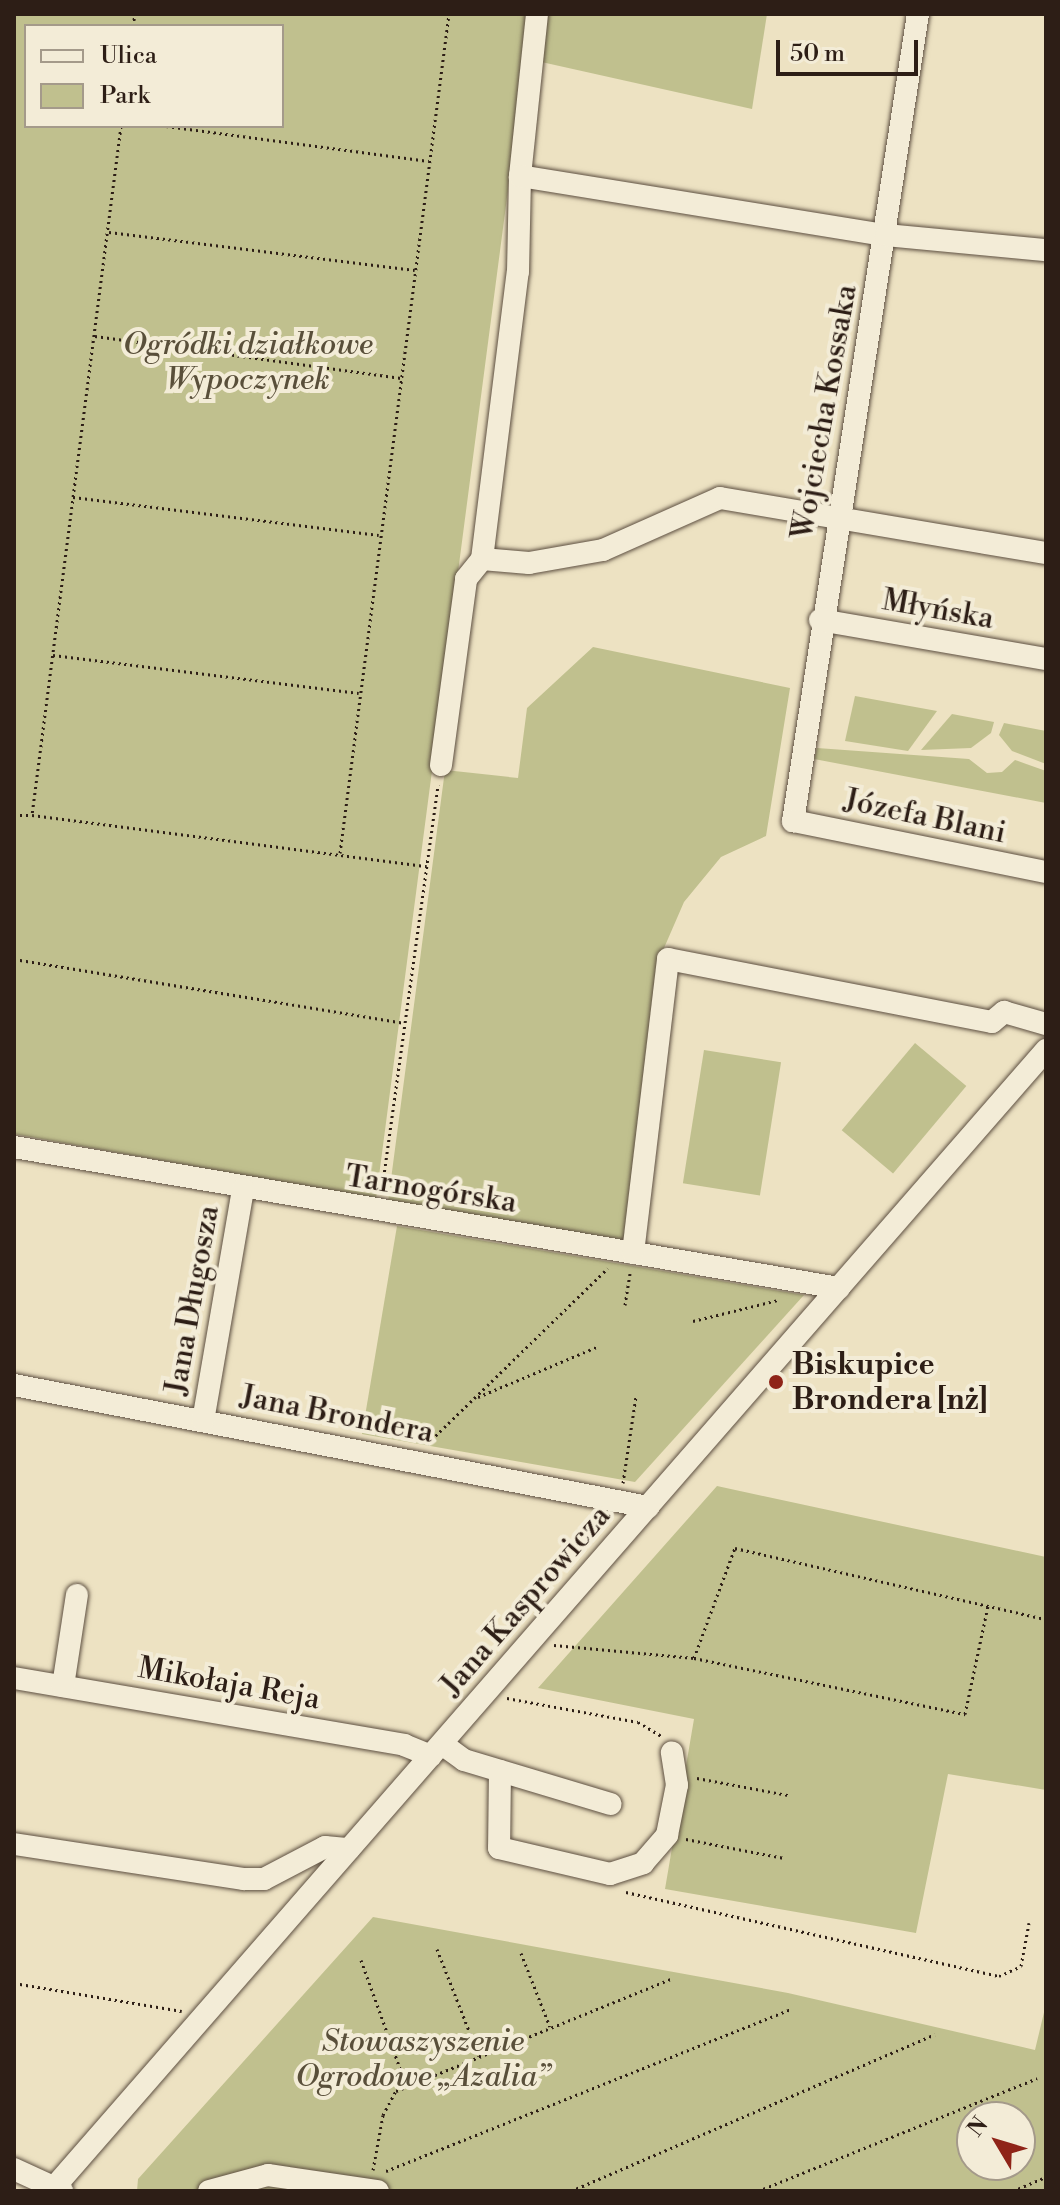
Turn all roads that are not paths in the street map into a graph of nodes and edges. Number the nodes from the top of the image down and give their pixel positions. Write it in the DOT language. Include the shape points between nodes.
graph roads {
  1 [pos="537,14"];
  2 [pos="918,14"];
  3 [pos="520,176"];
  4 [pos="886,235"];
  5 [pos="1046,250"];
  6 [pos="836,519"];
  7 [pos="1046,553"];
  8 [pos="482,559"];
  9 [pos="820,620"];
  10 [pos="1046,659"];
  11 [pos="441,765"];
  12 [pos="793,821"];
  13 [pos="1046,872"];
  14 [pos="1046,1024"];
  15 [pos="1046,1050"];
  16 [pos="14,1147"];
  17 [pos="243,1189"];
  18 [pos="629,1252"];
  19 [pos="839,1288"];
  20 [pos="14,1385"];
  21 [pos="203,1421"];
  22 [pos="648,1507"];
  23 [pos="77,1595"];
  24 [pos="14,1678"];
  25 [pos="63,1686"];
  26 [pos="436,1750"];
  27 [pos="672,1752"];
  28 [pos="500,1771"];
  29 [pos="611,1804"];
  30 [pos="14,1844"];
  31 [pos="349,1849"];
  32 [pos="14,2169"];
  33 [pos="56,2190"];
  34 [pos="209,2191"];
  35 [pos="378,2191"];
  1 -- 3 [label="street"];
  2 -- 4 [label="street, Wojciecha Kossaka"];
  3 -- 4 [label="street"];
  3 -- 8 [label="street" via="518,272"];
  4 -- 5 [label="street"];
  4 -- 6 [label="street, Wojciecha Kossaka"];
  6 -- 7 [label="street"];
  6 -- 8 [label="street" via="720,498 603,550 529,563"];
  6 -- 9 [label="street, Wojciecha Kossaka"];
  8 -- 11 [label="street" via="466,579"];
  9 -- 10 [label="street, Młyńska"];
  9 -- 12 [label="street, Wojciecha Kossaka"];
  12 -- 13 [label="street, Józefa Blani"];
  14 -- 18 [label="street" via="1004,1012 992,1022 668,959"];
  15 -- 19 [label="street, Jana Kasprowicza"];
  16 -- 17 [label="street, Tarnogórska"];
  17 -- 18 [label="street, Tarnogórska"];
  17 -- 21 [label="street, Jana Długosza"];
  18 -- 19 [label="street, Tarnogórska"];
  19 -- 22 [label="street, Jana Kasprowicza"];
  20 -- 21 [label="street, Jana Brondera"];
  21 -- 22 [label="street, Jana Brondera"];
  22 -- 26 [label="street, Jana Kasprowicza"];
  23 -- 25 [label="street"];
  24 -- 25 [label="street, Mikołaja Reja"];
  25 -- 26 [label="street, Mikołaja Reja"];
  26 -- 28 [label="street, Mikołaja Reja"];
  26 -- 31 [label="street, Jana Kasprowicza"];
  27 -- 28 [label="street" via="678,1774 667,1835 643,1863 610,1874 508,1854 494,1839"];
  28 -- 29 [label="street, Mikołaja Reja"];
  30 -- 31 [label="street" via="244,1879 264,1879 325,1847"];
  31 -- 33 [label="street, Jana Kasprowicza"];
  32 -- 33 [label="street"];
  34 -- 35 [label="street" via="268,2175"];
}
